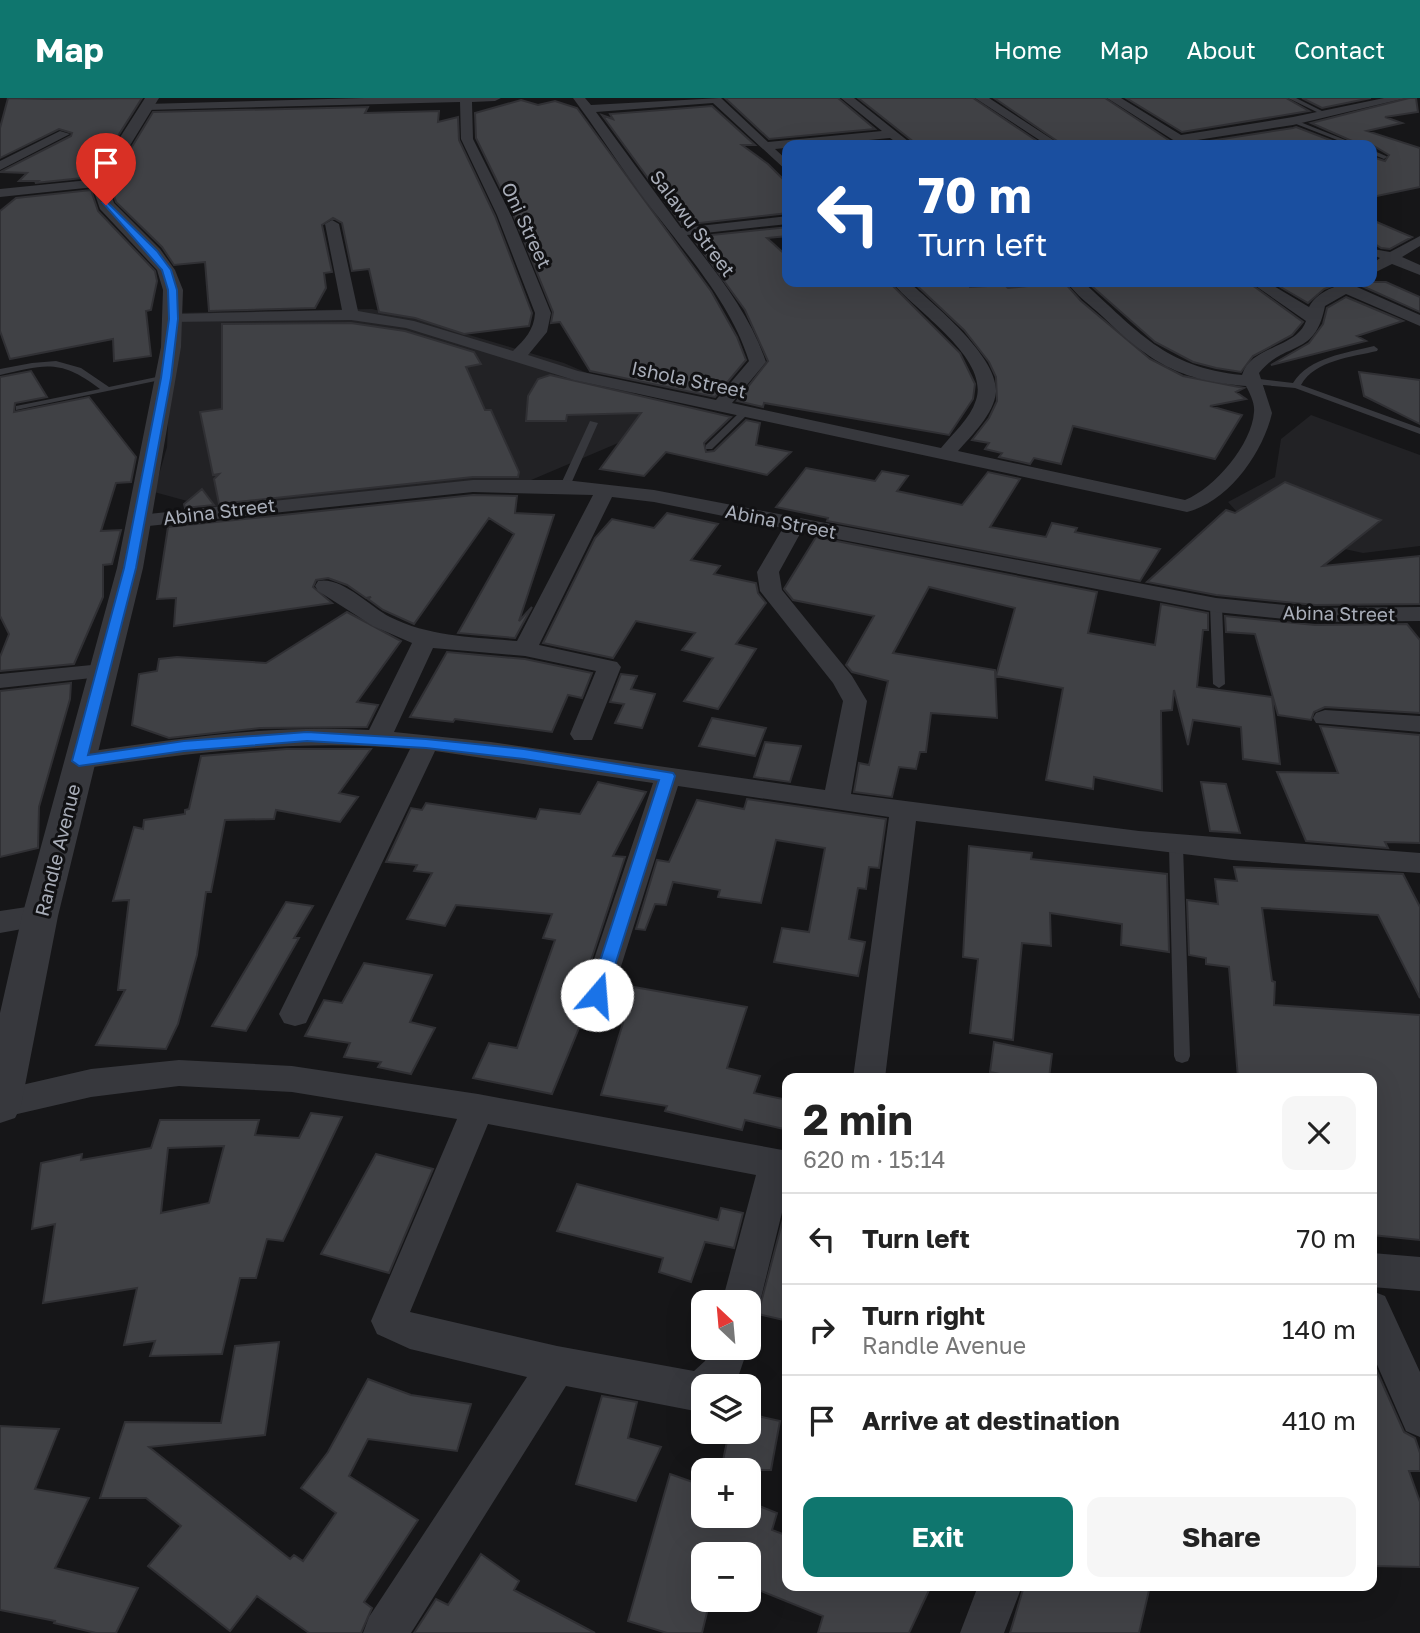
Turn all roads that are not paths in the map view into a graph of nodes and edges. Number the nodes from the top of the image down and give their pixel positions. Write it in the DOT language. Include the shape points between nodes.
graph roads {
  1 [pos="495,98"];
  2 [pos="715,98"];
  3 [pos="847,98"];
  4 [pos="981,98"];
  5 [pos="1114,98"];
  6 [pos="1291,98"];
  7 [pos="1401,98"];
  8 [pos="466,100"];
  9 [pos="149,103"];
  10 [pos="583,103"];
  11 [pos="1325,114"];
  12 [pos="1293,121"];
  13 [pos="64,134"];
  14 [pos="891,134"];
  15 [pos="828,140"];
  16 [pos="900,140"];
  17 [pos="1047,140"];
  18 [pos="1181,140"];
  19 [pos="1194,140"];
  20 [pos="1342,140"];
  21 [pos="782,144"];
  22 [pos="765,146"];
  23 [pos="1377,154"];
  24 [pos="1384,157"];
  25 [pos="782,162"];
  26 [pos="0,166"];
  27 [pos="99,183"];
  28 [pos="0,193"];
  29 [pos="782,221"];
  30 [pos="332,224"];
  31 [pos="679,232"];
  32 [pos="1420,240"];
  33 [pos="1377,251"];
  34 [pos="1390,258"];
  35 [pos="1377,267"];
  36 [pos="1420,271"];
  37 [pos="905,287"];
  38 [pos="1079,287"];
  39 [pos="1265,287"];
  40 [pos="1347,287"];
  41 [pos="1354,287"];
  42 [pos="351,315"];
  43 [pos="1317,318"];
  44 [pos="174,319"];
  45 [pos="1420,321"];
  46 [pos="1374,349"];
  47 [pos="517,357"];
  48 [pos="0,372"];
  49 [pos="166,378"];
  50 [pos="1252,381"];
  51 [pos="1296,386"];
  52 [pos="105,388"];
  53 [pos="719,407"];
  54 [pos="19,408"];
  55 [pos="744,413"];
  56 [pos="593,423"];
  57 [pos="1420,431"];
  58 [pos="709,447"];
  59 [pos="946,454"];
  60 [pos="565,486"];
  61 [pos="606,489"];
  62 [pos="139,521"];
  63 [pos="796,523"];
  64 [pos="326,586"];
  65 [pos="1216,605"];
  66 [pos="1420,614"];
  67 [pos="425,640"];
  68 [pos="525,649"];
  69 [pos="102,671"];
  70 [pos="0,681"];
  71 [pos="1219,684"];
  72 [pos="1325,718"];
  73 [pos="1420,724"];
  74 [pos="583,734"];
  75 [pos="377,740"];
  76 [pos="426,743"];
  77 [pos="79,761"];
  78 [pos="668,776"];
  79 [pos="837,799"];
  80 [pos="904,808"];
  81 [pos="1176,846"];
  82 [pos="1420,863"];
  83 [pos="40,916"];
  84 [pos="0,922"];
  85 [pos="597,995"];
  86 [pos="295,1014"];
  87 [pos="1182,1056"];
  88 [pos="870,1073"];
  89 [pos="0,1105"];
  90 [pos="478,1108"];
  91 [pos="782,1165"];
  92 [pos="1377,1270"];
  93 [pos="1420,1274"];
  94 [pos="745,1290"];
  95 [pos="1377,1320"];
  96 [pos="557,1365"];
  97 [pos="691,1390"];
  98 [pos="1420,1417"];
  99 [pos="998,1591"];
  100 [pos="385,1633"];
  101 [pos="982,1633"];
  1 -- 8 [label="street"];
  2 -- 10 [label="street"];
  2 -- 22 [label="street"];
  3 -- 14 [label="street"];
  4 -- 17 [label="street"];
  5 -- 18 [label="street"];
  6 -- 11 [label="lane"];
  7 -- 11 [label="street"];
  8 -- 9 [label="street"];
  8 -- 47 [label="street, Oni Street" via="467,139 543,313 539,333"];
  9 -- 27 [label="street"];
  10 -- 31 [label="street, Salawu Street"];
  11 -- 12 [label="street"];
  12 -- 19 [label="street"];
  12 -- 20 [label="lane"];
  13 -- 26 [label="street"];
  14 -- 15 [label="street"];
  14 -- 16 [label="street"];
  21 -- 22 [label="street"];
  22 -- 25 [label="street"];
  23 -- 24 [label="lane"];
  27 -- 28 [label="street"];
  27 -- 44 [label="street, Randle Avenue" via="106,205 166,270 173,290"];
  29 -- 31 [label="street"];
  30 -- 42 [label="street"];
  31 -- 53 [label="street, Salawu Street" via="711,276 758,362"];
  32 -- 34 [label="street"];
  33 -- 34 [label="street"];
  34 -- 35 [label="street"];
  34 -- 36 [label="street"];
  37 -- 59 [label="street" via="976,360 986,379 984,402"];
  38 -- 50 [label="street" via="1170,364 1203,375"];
  39 -- 43 [label="street"];
  40 -- 43 [label="street" via="1318,304"];
  41 -- 45 [label="street"];
  42 -- 44 [label="street, Ishola Street"];
  42 -- 47 [label="street, Ishola Street" via="408,324"];
  43 -- 50 [label="street" via="1302,338 1259,359 1250,373"];
  44 -- 49 [label="street, Randle Avenue"];
  46 -- 51 [label="lane" via="1309,370"];
  47 -- 53 [label="street, Ishola Street" via="574,375"];
  48 -- 52 [label="lane" via="68,364"];
  49 -- 52 [label="lane"];
  49 -- 62 [label="street, Randle Avenue"];
  50 -- 51 [label="lane"];
  50 -- 59 [label="street, Ishola Street" via="1264,411 1257,437 1196,505"];
  51 -- 57 [label="lane"];
  52 -- 54 [label="lane"];
  53 -- 55 [label="street, Ishola Street"];
  55 -- 58 [label="lane"];
  55 -- 59 [label="street, Ishola Street"];
  56 -- 60 [label="lane"];
  60 -- 61 [label="street, Abina Street"];
  60 -- 62 [label="street, Abina Street" via="407,491"];
  61 -- 63 [label="street, Abina Street"];
  61 -- 68 [label="street"];
  62 -- 69 [label="street, Randle Avenue"];
  63 -- 65 [label="street, Abina Street"];
  63 -- 79 [label="street" via="767,580 855,701"];
  64 -- 67 [label="street" via="381,621"];
  65 -- 66 [label="street, Abina Street" via="1315,615"];
  65 -- 71 [label="lane"];
  67 -- 68 [label="street"];
  67 -- 75 [label="street"];
  68 -- 74 [label="street" via="609,667"];
  69 -- 70 [label="street"];
  69 -- 77 [label="street, Randle Avenue"];
  72 -- 73 [label="street"];
  75 -- 76 [label="street"];
  75 -- 77 [label="street" via="307,736"];
  76 -- 78 [label="street"];
  76 -- 86 [label="street"];
  77 -- 83 [label="street, Randle Avenue"];
  78 -- 79 [label="street"];
  78 -- 85 [label="street"];
  79 -- 80 [label="street"];
  80 -- 81 [label="street"];
  80 -- 88 [label="street"];
  81 -- 82 [label="street"];
  81 -- 87 [label="lane"];
  83 -- 84 [label="street"];
  83 -- 89 [label="street, Randle Avenue"];
  89 -- 90 [label="street" via="91,1083 179,1073 292,1079"];
  90 -- 91 [label="street"];
  90 -- 96 [label="street" via="390,1321 410,1331"];
  91 -- 94 [label="street"];
  92 -- 93 [label="street"];
  95 -- 98 [label="street"];
  96 -- 97 [label="street"];
  96 -- 100 [label="street"];
  99 -- 101 [label="street"];
}
